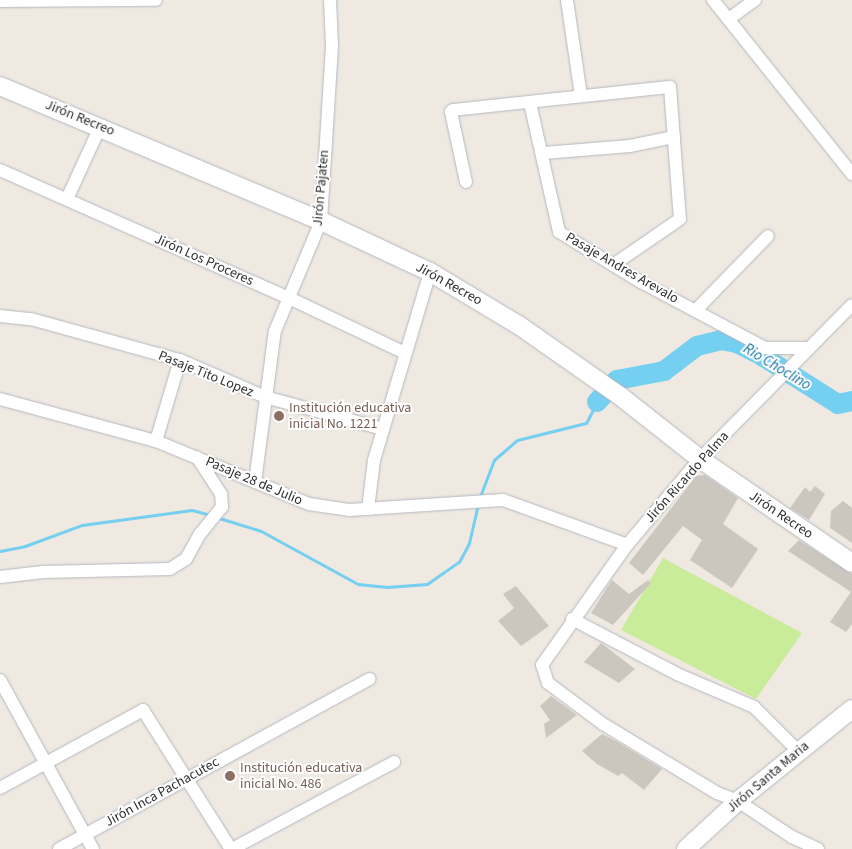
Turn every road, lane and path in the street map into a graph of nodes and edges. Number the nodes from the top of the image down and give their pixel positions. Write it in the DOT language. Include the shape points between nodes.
graph roads {
  1 [pos="145,0"];
  2 [pos="156,0"];
  3 [pos="330,0"];
  4 [pos="567,0"];
  5 [pos="755,0"];
  6 [pos="0,2"];
  7 [pos="724,7"];
  8 [pos="0,86"];
  9 [pos="581,96"];
  10 [pos="530,102"];
  11 [pos="100,127"];
  12 [pos="674,137"];
  13 [pos="544,153"];
  14 [pos="0,170"];
  15 [pos="852,174"];
  16 [pos="466,182"];
  17 [pos="67,199"];
  18 [pos="321,221"];
  19 [pos="768,236"];
  20 [pos="613,265"];
  21 [pos="430,272"];
  22 [pos="287,297"];
  23 [pos="852,305"];
  24 [pos="696,310"];
  25 [pos="0,316"];
  26 [pos="806,348"];
  27 [pos="405,353"];
  28 [pos="180,360"];
  29 [pos="265,397"];
  30 [pos="0,399"];
  31 [pos="383,430"];
  32 [pos="156,441"];
  33 [pos="195,455"];
  34 [pos="700,459"];
  35 [pos="255,482"];
  36 [pos="368,508"];
  37 [pos="627,545"];
  38 [pos="852,563"];
  39 [pos="0,577"];
  40 [pos="572,618"];
  41 [pos="370,679"];
  42 [pos="0,680"];
  43 [pos="5,698"];
  44 [pos="851,710"];
  45 [pos="798,751"];
  46 [pos="394,762"];
  47 [pos="47,763"];
  48 [pos="187,777"];
  49 [pos="0,788"];
  50 [pos="738,801"];
  51 [pos="85,836"];
  52 [pos="59,849"];
  53 [pos="93,849"];
  54 [pos="231,849"];
  55 [pos="686,849"];
  56 [pos="818,849"];
  1 -- 2 [label="street"];
  1 -- 6 [label="street"];
  3 -- 18 [label="street, Jirón Pajaten" via="332,46"];
  4 -- 9 [label="street"];
  5 -- 7 [label="street"];
  7 -- 15 [label="street"];
  8 -- 11 [label="main road, Jirón Recreo"];
  9 -- 10 [label="street"];
  9 -- 12 [label="street" via="670,87"];
  10 -- 13 [label="street, Pasaje Andres Arevalo"];
  10 -- 16 [label="street" via="451,112"];
  11 -- 17 [label="street"];
  11 -- 18 [label="main road, Jirón Recreo"];
  12 -- 13 [label="street" via="630,146"];
  12 -- 20 [label="street" via="680,219"];
  13 -- 20 [label="street, Pasaje Andres Arevalo" via="559,232"];
  14 -- 17 [label="street, Jirón Los Proceres"];
  17 -- 22 [label="street, Jirón Los Proceres"];
  18 -- 21 [label="main road, Jirón Recreo"];
  18 -- 22 [label="street, Jirón Pajaten"];
  19 -- 24 [label="street"];
  20 -- 24 [label="street, Pasaje Andres Arevalo"];
  21 -- 27 [label="street"];
  21 -- 34 [label="main road, Jirón Recreo" via="520,326 620,396"];
  22 -- 27 [label="street, Jirón Los Proceres"];
  22 -- 29 [label="street, Jirón Pajaten" via="275,331"];
  23 -- 26 [label="street, Jirón Ricardo Palma"];
  24 -- 26 [label="street, Pasaje Andres Arevalo" via="767,349"];
  25 -- 28 [label="street, Pasaje Tito Lopez" via="31,318"];
  26 -- 34 [label="street, Jirón Ricardo Palma" via="780,380"];
  27 -- 31 [label="street"];
  28 -- 29 [label="street, Pasaje Tito Lopez"];
  28 -- 32 [label="street"];
  29 -- 31 [label="street, Pasaje Tito Lopez"];
  29 -- 35 [label="street, Jirón Pajaten"];
  30 -- 32 [label="street, Pasaje 28 de Julio"];
  31 -- 36 [label="street" via="374,460"];
  32 -- 33 [label="street, Pasaje 28 de Julio"];
  33 -- 35 [label="street, Pasaje 28 de Julio"];
  33 -- 39 [label="street" via="217,487 222,507 200,534 186,559 170,569 43,572"];
  34 -- 37 [label="street, Jirón Ricardo Palma"];
  34 -- 38 [label="main road, Jirón Recreo"];
  35 -- 36 [label="street, Pasaje 28 de Julio" via="309,504 339,509"];
  36 -- 37 [label="street, Pasaje 28 de Julio" via="503,500"];
  37 -- 40 [label="street, Jirón Ricardo Palma"];
  40 -- 45 [label="street" via="677,674 754,707"];
  40 -- 50 [label="street, Jirón Ricardo Palma" via="542,665 548,683 603,724 717,793"];
  41 -- 48 [label="street, Jirón Inca Pachacutec"];
  42 -- 43 [label="street"];
  43 -- 47 [label="street"];
  44 -- 45 [label="main road, Jirón Santa Maria"];
  45 -- 50 [label="main road, Jirón Santa Maria"];
  46 -- 54 [label="street"];
  47 -- 48 [label="street" via="143,710"];
  47 -- 49 [label="street"];
  47 -- 51 [label="street"];
  48 -- 51 [label="street, Jirón Inca Pachacutec"];
  48 -- 54 [label="street"];
  50 -- 55 [label="main road, Jirón Santa Maria"];
  50 -- 56 [label="street" via="792,837"];
  51 -- 52 [label="street, Jirón Inca Pachacutec"];
  51 -- 53 [label="street"];
}
